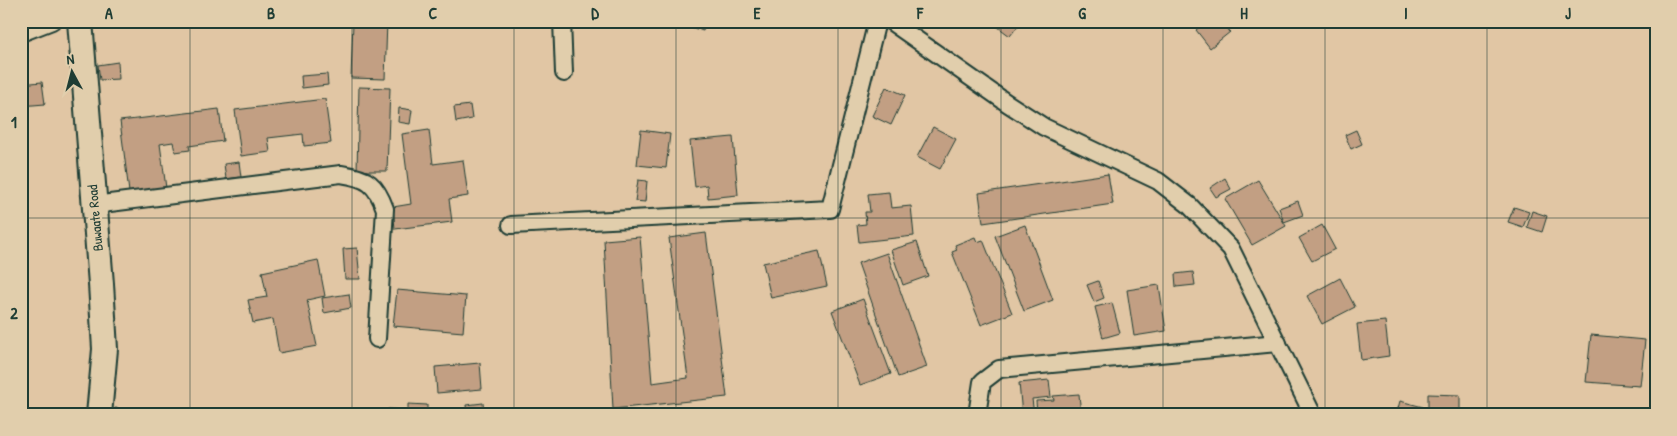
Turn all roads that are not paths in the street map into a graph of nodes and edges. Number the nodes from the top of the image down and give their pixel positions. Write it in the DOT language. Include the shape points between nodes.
graph roads {
  1 [pos="52,21"];
  2 [pos="80,21"];
  3 [pos="562,21"];
  4 [pos="877,21"];
  5 [pos="890,21"];
  6 [pos="21,33"];
  7 [pos="564,73"];
  8 [pos="94,205"];
  9 [pos="511,225"];
  10 [pos="378,339"];
  11 [pos="1278,343"];
  12 [pos="99,415"];
  13 [pos="977,415"];
  14 [pos="1313,415"];
  1 -- 6 [label="street"];
  2 -- 8 [label="street, Buwaate Road"];
  3 -- 7 [label="street"];
  4 -- 9 [label="street" via="830,209"];
  5 -- 11 [label="street" via="1044,127 1158,181 1189,205 1231,249"];
  8 -- 10 [label="street" via="341,174 369,182 379,192 385,209"];
  8 -- 12 [label="street, Buwaate Road" via="105,348"];
  11 -- 13 [label="street" via="999,369 982,382"];
  11 -- 14 [label="street"];
}
